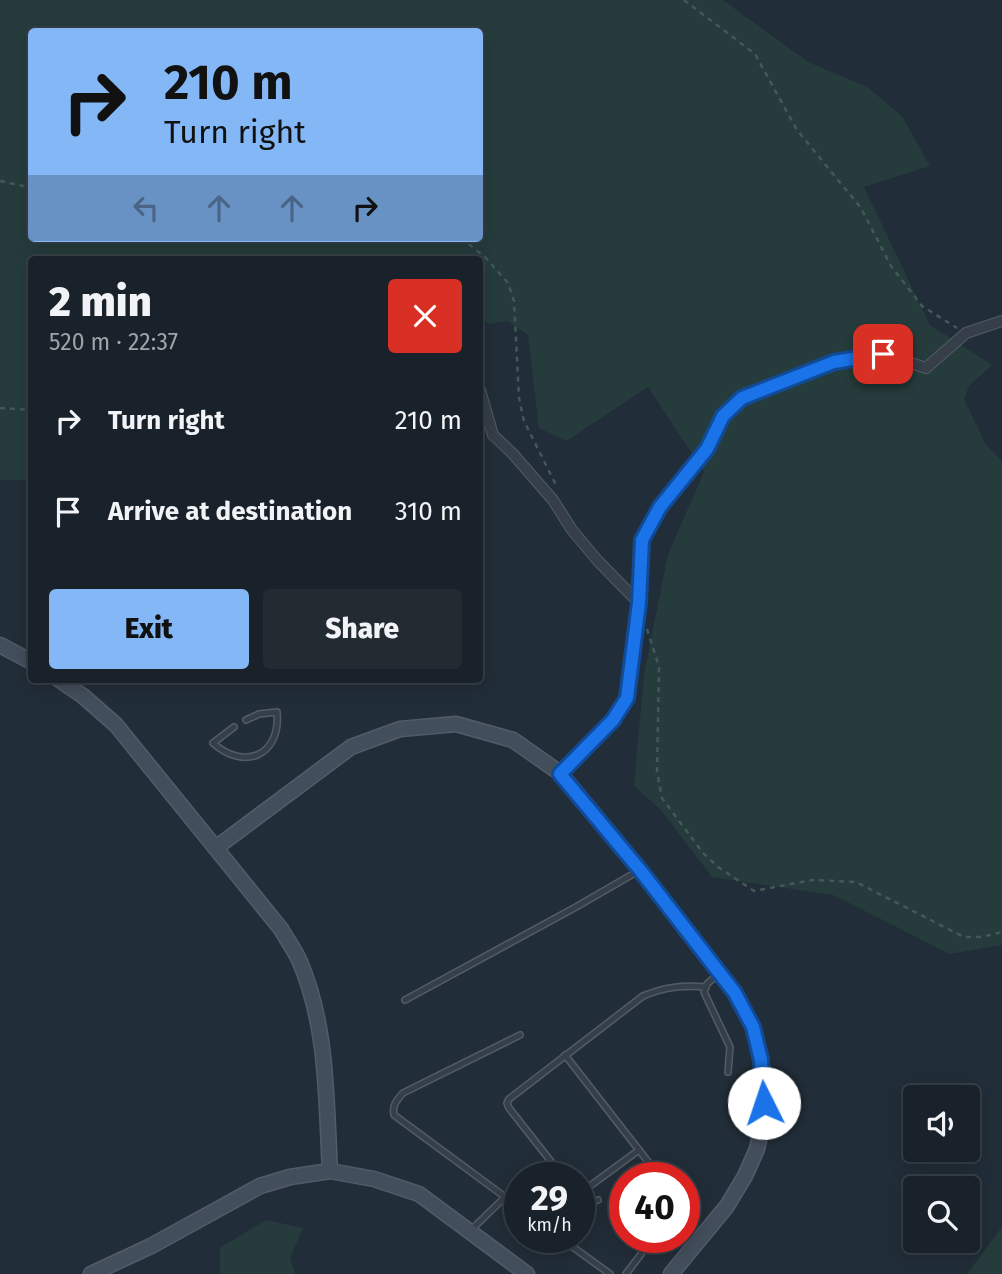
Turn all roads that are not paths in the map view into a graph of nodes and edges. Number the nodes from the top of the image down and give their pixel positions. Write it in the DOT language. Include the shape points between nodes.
graph roads {
  1 [pos="1002,321"];
  2 [pos="483,400"];
  3 [pos="639,603"];
  4 [pos="0,645"];
  5 [pos="28,660"];
  6 [pos="64,683"];
  7 [pos="246,720"];
  8 [pos="234,727"];
  9 [pos="560,774"];
  10 [pos="217,847"];
  11 [pos="640,870"];
  12 [pos="720,972"];
  13 [pos="706,987"];
  14 [pos="405,1000"];
  15 [pos="520,1035"];
  16 [pos="565,1055"];
  17 [pos="728,1072"];
  18 [pos="639,1150"];
  19 [pos="552,1162"];
  20 [pos="648,1162"];
  21 [pos="330,1171"];
  22 [pos="595,1183"];
  23 [pos="504,1196"];
  24 [pos="504,1198"];
  25 [pos="598,1200"];
  26 [pos="595,1201"];
  27 [pos="470,1231"];
  28 [pos="581,1253"];
  29 [pos="642,1253"];
  30 [pos="90,1274"];
  31 [pos="527,1274"];
  32 [pos="610,1274"];
  33 [pos="626,1274"];
  34 [pos="671,1274"];
  1 -- 3 [label="street" via="966,333 926,368 883,354 856,358 834,362 742,398 723,416 707,449 660,507 642,540"];
  2 -- 3 [label="street" via="493,435"];
  3 -- 9 [label="street" via="627,698 613,720"];
  4 -- 5 [label="street"];
  6 -- 10 [label="street" via="116,725"];
  7 -- 8 [label="lane" via="277,712 274,740 265,750 238,758 213,743"];
  9 -- 10 [label="street" via="513,740 456,724 400,729 351,747"];
  9 -- 11 [label="street"];
  10 -- 21 [label="street" via="281,929 316,1007 324,1055"];
  11 -- 12 [label="street"];
  11 -- 14 [label="lane"];
  12 -- 13 [label="lane"];
  12 -- 34 [label="street" via="753,1027 765,1087 764,1118 757,1149 739,1186"];
  13 -- 16 [label="lane" via="682,985 643,996"];
  13 -- 17 [label="lane" via="704,992 730,1047"];
  15 -- 23 [label="lane" via="403,1093 393,1110"];
  16 -- 18 [label="lane"];
  16 -- 19 [label="lane" via="507,1103"];
  18 -- 20 [label="lane"];
  18 -- 22 [label="lane"];
  21 -- 27 [label="street" via="419,1194"];
  21 -- 30 [label="street" via="260,1186 151,1247"];
  24 -- 27 [label="lane"];
  25 -- 26 [label="lane"];
  27 -- 31 [label="street"];
  28 -- 32 [label="lane"];
  29 -- 33 [label="lane"];
}
